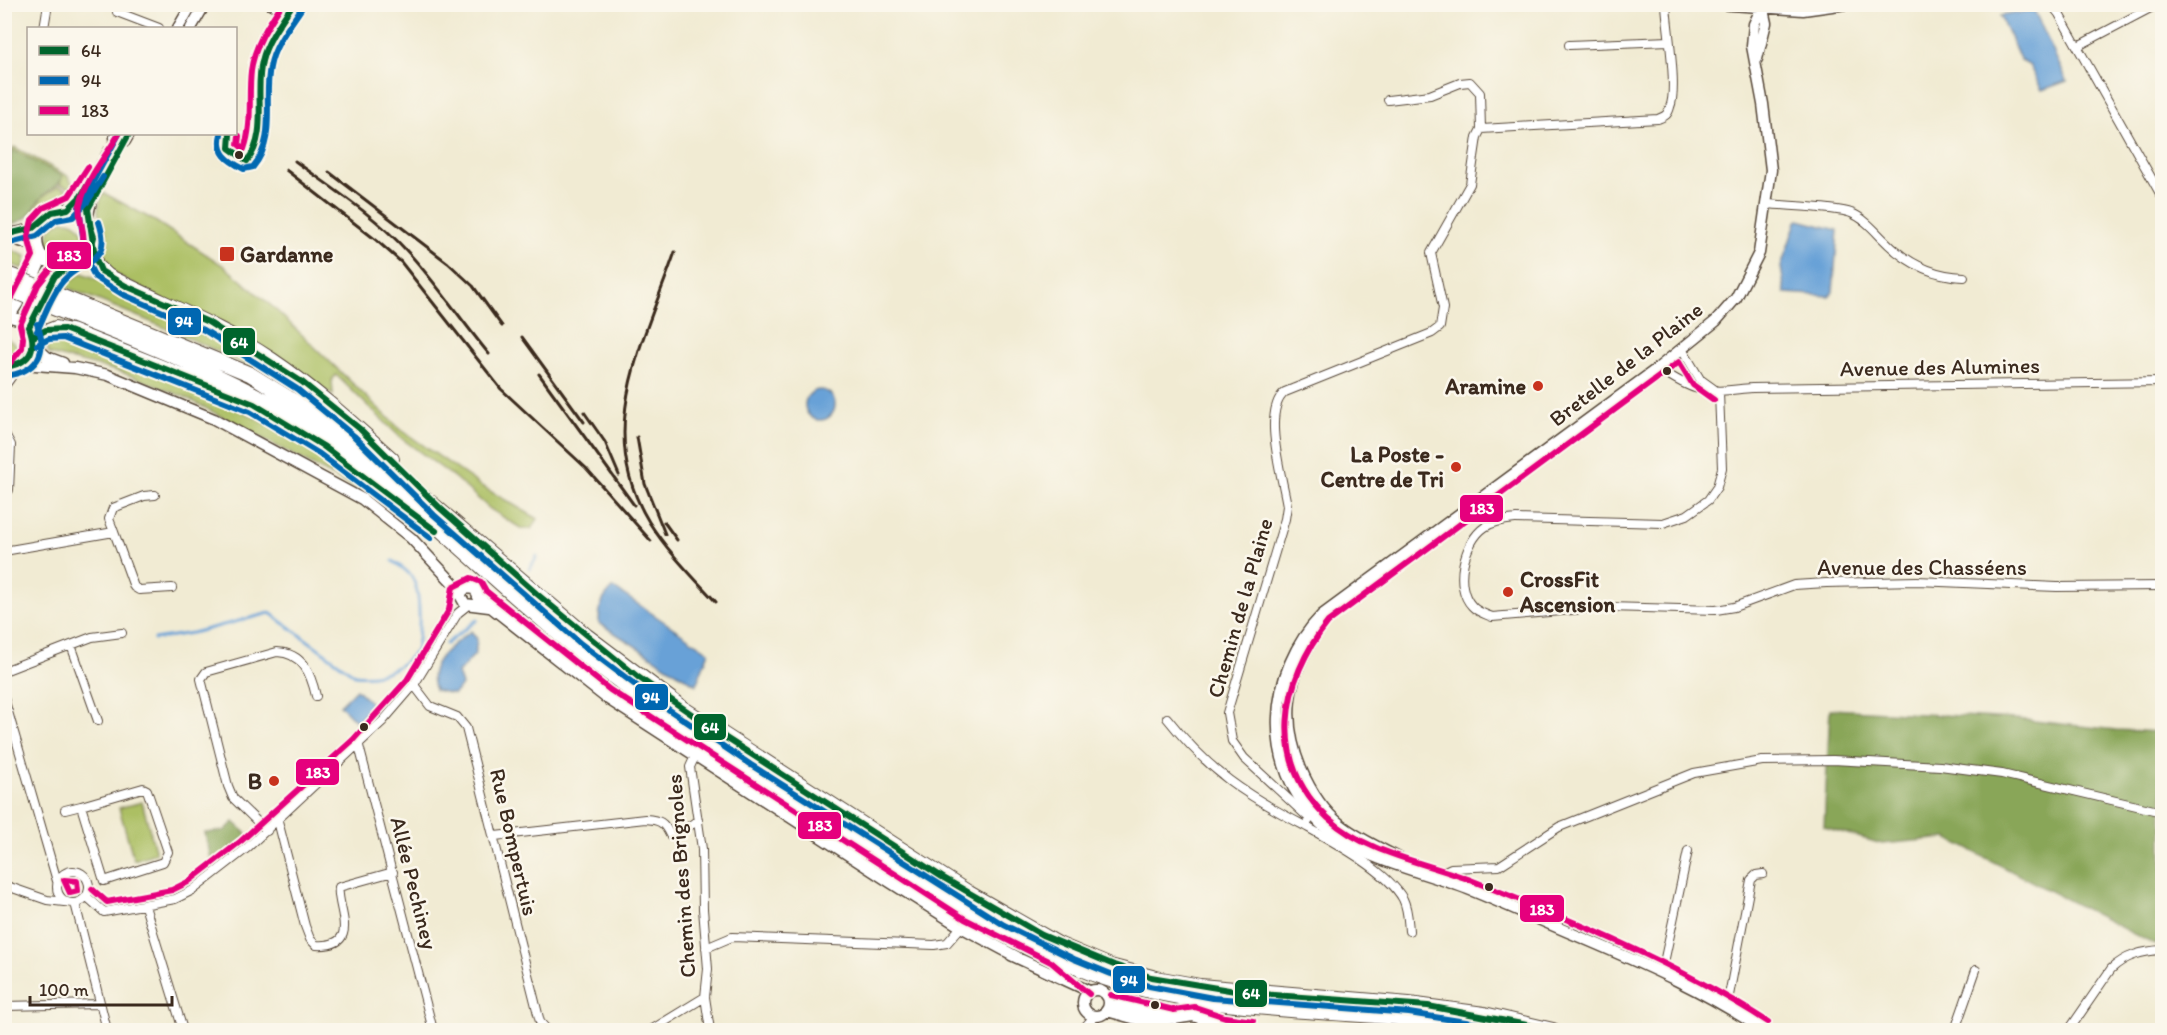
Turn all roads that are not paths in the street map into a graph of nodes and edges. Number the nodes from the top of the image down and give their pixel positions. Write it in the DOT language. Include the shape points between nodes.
graph roads {
  1 [pos="48,4"];
  2 [pos="192,4"];
  3 [pos="205,4"];
  4 [pos="270,4"];
  5 [pos="286,4"];
  6 [pos="1409,4"];
  7 [pos="1418,4"];
  8 [pos="1666,4"];
  9 [pos="1717,4"];
  10 [pos="1846,4"];
  11 [pos="2051,4"];
  12 [pos="2060,4"];
  13 [pos="2158,4"];
  14 [pos="1762,7"];
  15 [pos="117,12"];
  16 [pos="2059,14"];
  17 [pos="44,27"];
  18 [pos="156,27"];
  19 [pos="179,27"];
  20 [pos="192,27"];
  21 [pos="1669,41"];
  22 [pos="1569,45"];
  23 [pos="2078,46"];
  24 [pos="1388,100"];
  25 [pos="1481,129"];
  26 [pos="5,155"];
  27 [pos="4,160"];
  28 [pos="2163,197"];
  29 [pos="1768,204"];
  30 [pos="68,209"];
  31 [pos="87,220"];
  32 [pos="40,223"];
  33 [pos="4,235"];
  34 [pos="92,248"];
  35 [pos="41,251"];
  36 [pos="66,267"];
  37 [pos="4,273"];
  38 [pos="35,274"];
  39 [pos="1964,277"];
  40 [pos="51,281"];
  41 [pos="11,285"];
  42 [pos="55,301"];
  43 [pos="18,303"];
  44 [pos="36,311"];
  45 [pos="7,317"];
  46 [pos="32,336"];
  47 [pos="1682,349"];
  48 [pos="21,365"];
  49 [pos="4,367"];
  50 [pos="75,368"];
  51 [pos="1658,368"];
  52 [pos="2163,382"];
  53 [pos="4,387"];
  54 [pos="1719,393"];
  55 [pos="4,432"];
  56 [pos="9,490"];
  57 [pos="154,495"];
  58 [pos="440,508"];
  59 [pos="114,532"];
  60 [pos="453,543"];
  61 [pos="4,551"];
  62 [pos="2163,586"];
  63 [pos="171,588"];
  64 [pos="466,596"];
  65 [pos="1341,602"];
  66 [pos="122,633"];
  67 [pos="71,645"];
  68 [pos="4,671"];
  69 [pos="414,685"];
  70 [pos="316,696"];
  71 [pos="4,698"];
  72 [pos="1167,718"];
  73 [pos="98,721"];
  74 [pos="359,746"];
  75 [pos="695,756"];
  76 [pos="81,806"];
  77 [pos="1323,807"];
  78 [pos="65,810"];
  79 [pos="2163,812"];
  80 [pos="698,820"];
  81 [pos="1310,820"];
  82 [pos="278,821"];
  83 [pos="267,831"];
  84 [pos="495,836"];
  85 [pos="1688,850"];
  86 [pos="52,858"];
  87 [pos="66,871"];
  88 [pos="393,872"];
  89 [pos="1763,874"];
  90 [pos="1434,876"];
  91 [pos="56,884"];
  92 [pos="4,885"];
  93 [pos="86,896"];
  94 [pos="41,897"];
  95 [pos="65,902"];
  96 [pos="75,903"];
  97 [pos="146,906"];
  98 [pos="960,929"];
  99 [pos="1409,931"];
  100 [pos="706,948"];
  101 [pos="2163,950"];
  102 [pos="1976,970"];
  103 [pos="1662,972"];
  104 [pos="1086,996"];
  105 [pos="705,998"];
  106 [pos="100,1004"];
  107 [pos="4,1006"];
  108 [pos="1726,1006"];
  109 [pos="1108,1007"];
  110 [pos="1184,1018"];
  111 [pos="1200,1018"];
  112 [pos="1092,1019"];
  113 [pos="1223,1026"];
  114 [pos="107,1030"];
  115 [pos="183,1030"];
  116 [pos="433,1030"];
  117 [pos="547,1030"];
  118 [pos="651,1030"];
  119 [pos="710,1030"];
  120 [pos="1082,1030"];
  121 [pos="1178,1030"];
  122 [pos="1206,1030"];
  123 [pos="1252,1030"];
  124 [pos="1484,1030"];
  125 [pos="1553,1030"];
  126 [pos="1762,1030"];
  127 [pos="1955,1030"];
  128 [pos="2069,1030"];
  1 -- 17 [label="street"];
  2 -- 19 [label="main road"];
  3 -- 20 [label="main road"];
  4 -- 5 [label="main road"];
  6 -- 7 [label="street"];
  8 -- 21 [label="street"];
  9 -- 14 [label="main road"];
  10 -- 14 [label="main road" via="1803,10"];
  11 -- 16 [label="street"];
  12 -- 16 [label="street"];
  13 -- 23 [label="street"];
  14 -- 29 [label="main road, Bretelle de la Plaine" via="1756,16 1752,46 1771,170"];
  15 -- 18 [label="street"];
  16 -- 23 [label="street"];
  21 -- 22 [label="street"];
  21 -- 25 [label="street" via="1672,105 1666,116"];
  23 -- 28 [label="street"];
  24 -- 25 [label="street" via="1430,95 1470,82 1480,93"];
  25 -- 81 [label="street, Chemin de la Plaine" via="1470,184 1431,253 1443,308 1440,327 1285,392 1275,405 1273,421 1287,506 1227,713 1228,726 1232,741 1244,758"];
  26 -- 27 [label="street"];
  29 -- 39 [label="street" via="1850,212 1922,268 1947,277"];
  29 -- 47 [label="main road, Bretelle de la Plaine" via="1759,254 1736,298"];
  30 -- 31 [label="main road"];
  30 -- 31 [label="main road" via="86,198"];
  30 -- 32 [label="main road" via="52,212"];
  31 -- 34 [label="main road" via="94,239"];
  32 -- 33 [label="main road"];
  32 -- 35 [label="main road" via="36,236"];
  33 -- 35 [label="main road"];
  34 -- 36 [label="main road" via="86,258"];
  34 -- 58 [label="highway" via="96,265 108,276 207,322 272,360 349,420"];
  35 -- 36 [label="main road" via="57,265"];
  35 -- 38 [label="main road"];
  36 -- 40 [label="main road"];
  37 -- 41 [label="highway"];
  41 -- 42 [label="highway, bridge"];
  42 -- 58 [label="highway" via="250,374 359,444"];
  42 -- 60 [label="highway" via="250,390 366,467"];
  43 -- 45 [label="main road"];
  44 -- 46 [label="main road"];
  45 -- 46 [label="main road" via="20,320"];
  46 -- 48 [label="main road" via="32,353"];
  46 -- 50 [label="main road" via="47,357"];
  46 -- 60 [label="highway" via="64,329 254,404 360,472"];
  47 -- 51 [label="main road, Bretelle de la Plaine"];
  47 -- 54 [label="street" via="1700,379"];
  48 -- 49 [label="main road"];
  48 -- 50 [label="main road"];
  48 -- 53 [label="street"];
  50 -- 64 [label="main road" via="108,375 193,409 362,499 398,526"];
  51 -- 54 [label="street, Avenue des Alumines" via="1689,388"];
  51 -- 65 [label="main road, Bretelle de la Plaine"];
  52 -- 54 [label="street, Avenue des Alumines" via="1752,388"];
  54 -- 62 [label="street, Avenue des Chasséens" via="1722,468 1717,487 1708,500 1687,515 1663,523 1516,519 1484,527 1468,547 1465,562 1464,593 1471,605 1492,617 1608,607 1716,610 1794,585 1862,581"];
  55 -- 56 [label="street" via="11,445"];
  57 -- 59 [label="street" via="113,508 109,519"];
  58 -- 125 [label="highway" via="587,636 684,709 960,888 1059,945 1110,966 1200,986 1410,1004 1484,1014"];
  59 -- 61 [label="street"];
  59 -- 63 [label="street" via="134,587"];
  60 -- 124 [label="highway" via="610,675 831,823 1036,949 1143,990 1205,1001"];
  64 -- 69 [label="street"];
  64 -- 75 [label="main road" via="492,607 605,697"];
  65 -- 77 [label="main road, Bretelle de la Plaine" via="1305,651 1288,711 1295,753 1304,777"];
  65 -- 81 [label="main road, Bretelle de la Plaine" via="1322,615 1296,647 1276,712 1282,758"];
  66 -- 67 [label="street"];
  67 -- 68 [label="street"];
  67 -- 73 [label="street"];
  69 -- 74 [label="street"];
  69 -- 84 [label="street, Rue Bompertuis" via="430,705 457,717 466,728"];
  70 -- 83 [label="street" via="302,662 285,652 206,672 201,679 233,798"];
  71 -- 86 [label="street"];
  72 -- 81 [label="street" via="1220,775 1260,802"];
  74 -- 82 [label="street"];
  74 -- 88 [label="street, Allée Pechiney"];
  75 -- 80 [label="street, Chemin des Brignoles" via="690,767"];
  75 -- 98 [label="main road"];
  76 -- 76 [label="street" via="104,881 167,858 147,790"];
  76 -- 78 [label="street"];
  77 -- 81 [label="street"];
  77 -- 90 [label="main road, Bretelle de la Plaine" via="1342,826"];
  79 -- 90 [label="street" via="2002,774 1941,766 1762,761 1694,773 1559,827 1499,866 1451,868"];
  80 -- 84 [label="street" via="670,836 665,824 645,819"];
  80 -- 100 [label="street, Chemin des Brignoles"];
  81 -- 90 [label="main road, Bretelle de la Plaine" via="1362,850"];
  81 -- 99 [label="street" via="1396,889 1407,910"];
  82 -- 83 [label="street"];
  82 -- 88 [label="street" via="305,926 316,945 332,943 346,924 339,887"];
  83 -- 97 [label="street" via="193,890"];
  84 -- 117 [label="street, Rue Bompertuis" via="540,1022"];
  85 -- 103 [label="street"];
  86 -- 87 [label="street"];
  86 -- 91 [label="street"];
  87 -- 91 [label="street"];
  87 -- 93 [label="street" via="77,871 86,877"];
  88 -- 116 [label="street, Allée Pechiney"];
  89 -- 108 [label="street" via="1751,880"];
  90 -- 103 [label="main road, Bretelle de la Plaine"];
  91 -- 94 [label="street"];
  91 -- 95 [label="street"];
  92 -- 94 [label="street"];
  93 -- 96 [label="street"];
  93 -- 97 [label="street" via="104,912"];
  94 -- 95 [label="street"];
  95 -- 96 [label="street"];
  96 -- 106 [label="street"];
  97 -- 115 [label="street"];
  98 -- 100 [label="street" via="946,943 933,945 732,937"];
  98 -- 104 [label="main road" via="1046,970"];
  100 -- 105 [label="street, Chemin des Brignoles"];
  101 -- 128 [label="street" via="2141,952 2120,961"];
  102 -- 127 [label="street"];
  103 -- 108 [label="main road, Bretelle de la Plaine"];
  104 -- 109 [label="main road" via="1102,991"];
  104 -- 109 [label="main road" via="1085,1010 1090,1015 1099,1016"];
  105 -- 118 [label="street"];
  105 -- 119 [label="street, Chemin des Brignoles"];
  106 -- 107 [label="street"];
  106 -- 114 [label="street"];
  108 -- 126 [label="main road, Bretelle de la Plaine"];
  109 -- 110 [label="main road"];
  109 -- 121 [label="main road"];
  110 -- 111 [label="main road"];
  110 -- 121 [label="main road"];
  111 -- 113 [label="main road"];
  111 -- 122 [label="main road"];
  112 -- 120 [label="street"];
  113 -- 122 [label="main road"];
  113 -- 123 [label="main road"];
}
